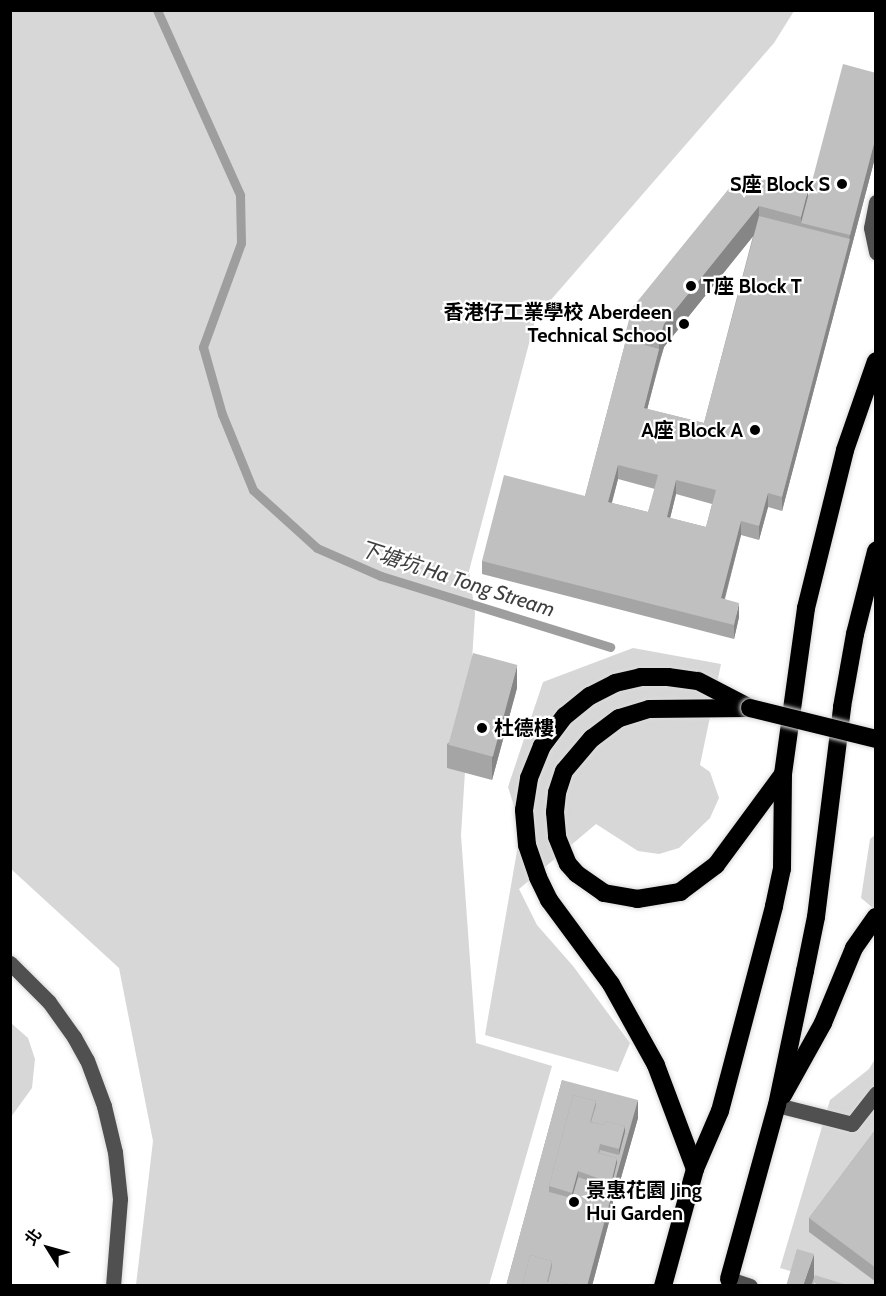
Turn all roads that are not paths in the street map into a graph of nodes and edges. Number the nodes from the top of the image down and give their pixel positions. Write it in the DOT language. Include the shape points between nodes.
graph roads {
  1 [pos="876,202"];
  2 [pos="876,252"];
  3 [pos="876,361"];
  4 [pos="876,551"];
  5 [pos="750,708"];
  6 [pos="876,739"];
  7 [pos="783,774"];
  8 [pos="876,917"];
  9 [pos="10,963"];
  10 [pos="876,1093"];
  11 [pos="777,1105"];
  12 [pos="695,1169"];
  13 [pos="729,1279"];
  14 [pos="113,1286"];
  15 [pos="663,1286"];
  16 [pos="750,1286"];
  1 -- 2 [label="street" via="871,228"];
  3 -- 7 [label="highway" via="845,450 806,608"];
  4 -- 11 [label="highway" via="855,634 816,917"];
  5 -- 6 [label="highway, bridge"];
  5 -- 7 [label="highway" via="649,709 619,718 592,738 564,771 557,793 557,837 568,864 604,893 636,899 680,892 716,865"];
  5 -- 12 [label="highway" via="698,681 640,677 615,683 565,716 542,746 529,778 527,845 538,877 549,900 611,984 656,1065"];
  7 -- 12 [label="highway" via="782,869 774,906 720,1112"];
  8 -- 11 [label="highway" via="854,948 823,1023"];
  9 -- 14 [label="street" via="62,1019 87,1060 104,1106 115,1152 120,1199"];
  10 -- 11 [label="street" via="852,1124"];
  11 -- 13 [label="highway"];
  12 -- 15 [label="highway"];
  13 -- 16 [label="street"];
}
